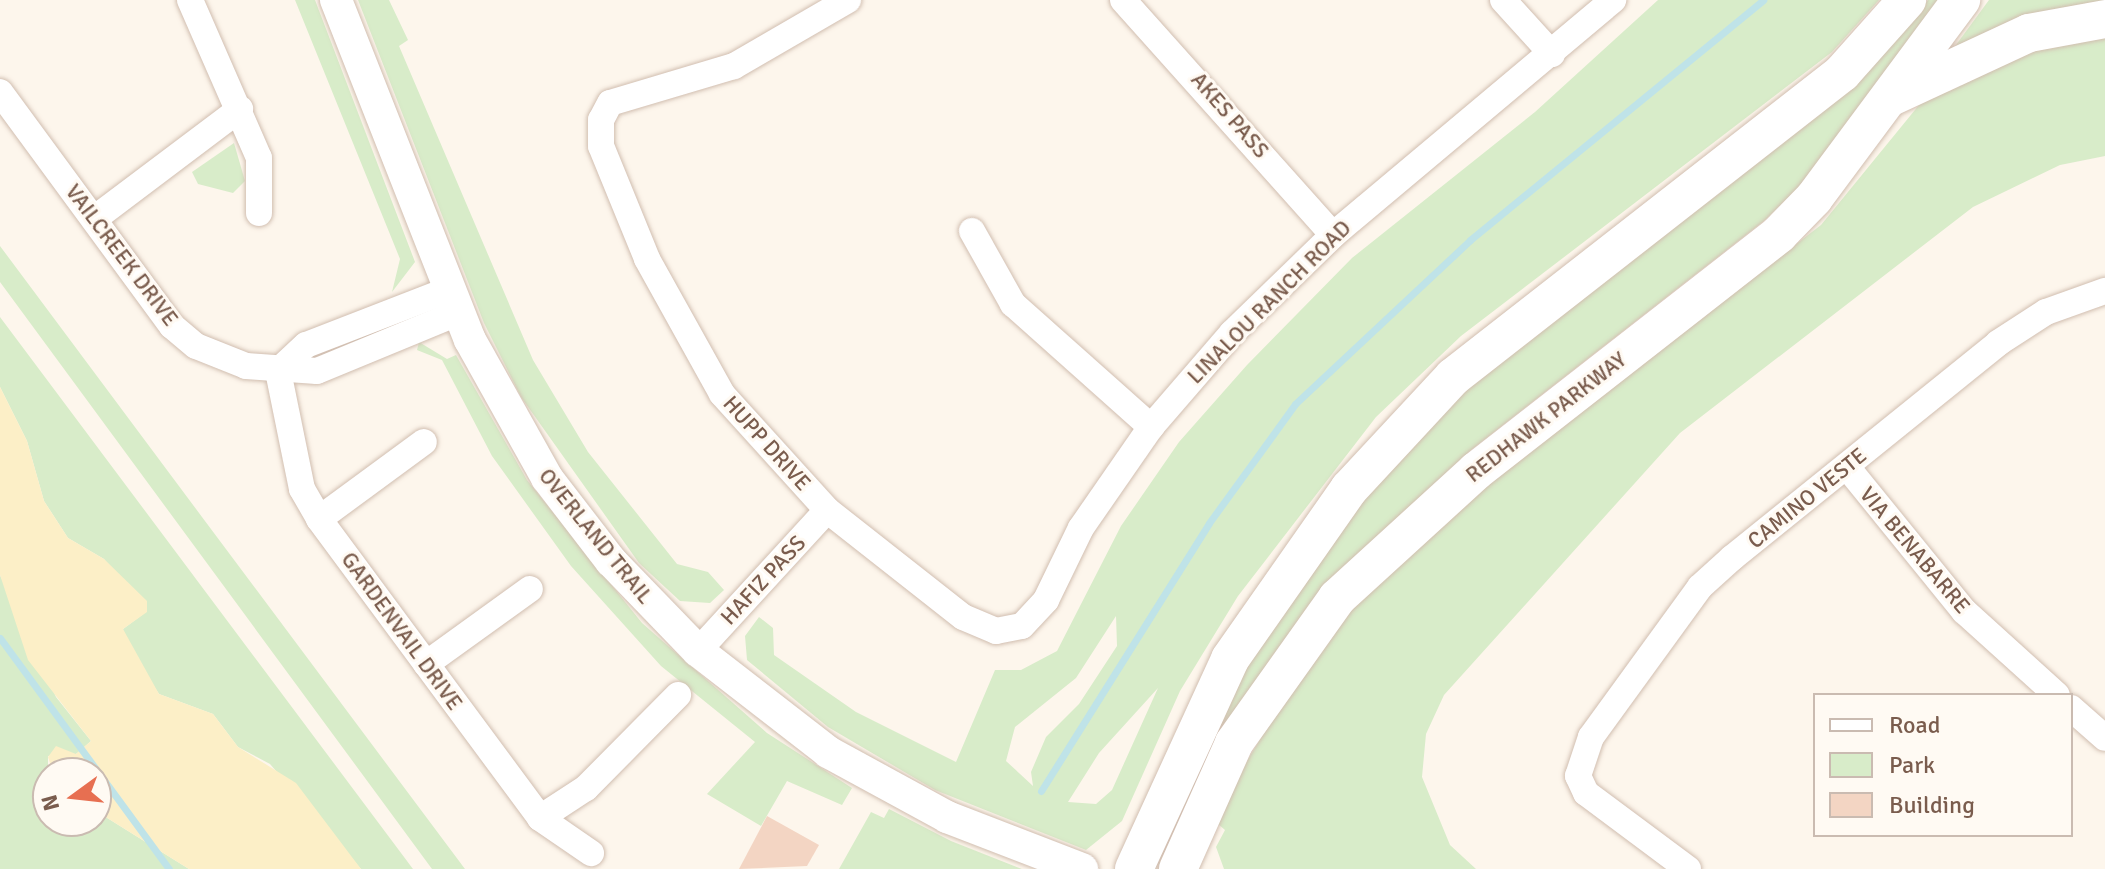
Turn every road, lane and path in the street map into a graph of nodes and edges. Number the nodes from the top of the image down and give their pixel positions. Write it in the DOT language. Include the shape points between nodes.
graph roads {
  1 [pos="190,0"];
  2 [pos="336,0"];
  3 [pos="848,0"];
  4 [pos="1123,0"];
  5 [pos="1503,0"];
  6 [pos="1613,0"];
  7 [pos="1907,0"];
  8 [pos="1961,0"];
  9 [pos="2105,19"];
  10 [pos="1552,54"];
  11 [pos="0,92"];
  12 [pos="1891,97"];
  13 [pos="240,109"];
  14 [pos="259,213"];
  15 [pos="94,219"];
  16 [pos="972,231"];
  17 [pos="1333,235"];
  18 [pos="2105,291"];
  19 [pos="453,301"];
  20 [pos="278,371"];
  21 [pos="1151,427"];
  22 [pos="424,442"];
  23 [pos="1847,467"];
  24 [pos="827,510"];
  25 [pos="319,519"];
  26 [pos="530,589"];
  27 [pos="1022,626"];
  28 [pos="698,651"];
  29 [pos="426,664"];
  30 [pos="2055,693"];
  31 [pos="678,695"];
  32 [pos="2073,710"];
  33 [pos="2105,738"];
  34 [pos="540,818"];
  35 [pos="591,853"];
  36 [pos="1082,869"];
  37 [pos="1134,869"];
  38 [pos="1178,869"];
  39 [pos="1688,869"];
  1 -- 13 [label="street"];
  2 -- 19 [label="street, OVERLAND TRAIL"];
  3 -- 24 [label="street, HUPP DRIVE" via="734,66 610,103 601,120 608,162 653,271 722,394"];
  4 -- 17 [label="street, AKES PASS"];
  5 -- 10 [label="street"];
  6 -- 10 [label="street, LINALOU RANCH ROAD"];
  7 -- 37 [label="main road" via="1842,73 1453,377 1349,489 1230,659"];
  8 -- 12 [label="main road, REDHAWK PARKWAY"];
  9 -- 12 [label="main road" via="2029,33"];
  10 -- 17 [label="street, LINALOU RANCH ROAD"];
  11 -- 15 [label="street, VAILCREEK DRIVE"];
  12 -- 38 [label="main road, REDHAWK PARKWAY" via="1779,234 1476,471 1337,598 1234,743"];
  13 -- 14 [label="street" via="259,158"];
  13 -- 15 [label="street"];
  15 -- 20 [label="street, VAILCREEK DRIVE" via="172,326 196,346"];
  16 -- 21 [label="street" via="1013,304"];
  17 -- 21 [label="street, LINALOU RANCH ROAD" via="1232,333"];
  18 -- 23 [label="street, CAMINO VESTE" via="2046,312 1998,343"];
  19 -- 20 [label="street" via="306,345"];
  19 -- 28 [label="street, OVERLAND TRAIL" via="547,478 611,561"];
  20 -- 25 [label="street, GARDENVAIL DRIVE" via="298,475"];
  21 -- 27 [label="street, LINALOU RANCH ROAD" via="1081,528 1046,600"];
  22 -- 25 [label="street"];
  23 -- 30 [label="street, VIA BENABARRE" via="1964,611"];
  23 -- 39 [label="street, CAMINO VESTE" via="1700,587 1591,737 1578,776 1601,808"];
  24 -- 27 [label="street, HUPP DRIVE" via="963,617 996,631"];
  24 -- 28 [label="street, HAFIZ PASS"];
  25 -- 29 [label="street, GARDENVAIL DRIVE"];
  26 -- 29 [label="street"];
  28 -- 36 [label="street, OVERLAND TRAIL" via="777,715 876,781 966,826"];
  29 -- 34 [label="street, GARDENVAIL DRIVE"];
  31 -- 34 [label="street" via="586,788"];
  32 -- 33 [label="street"];
  34 -- 35 [label="street, GARDENVAIL DRIVE"];
}
